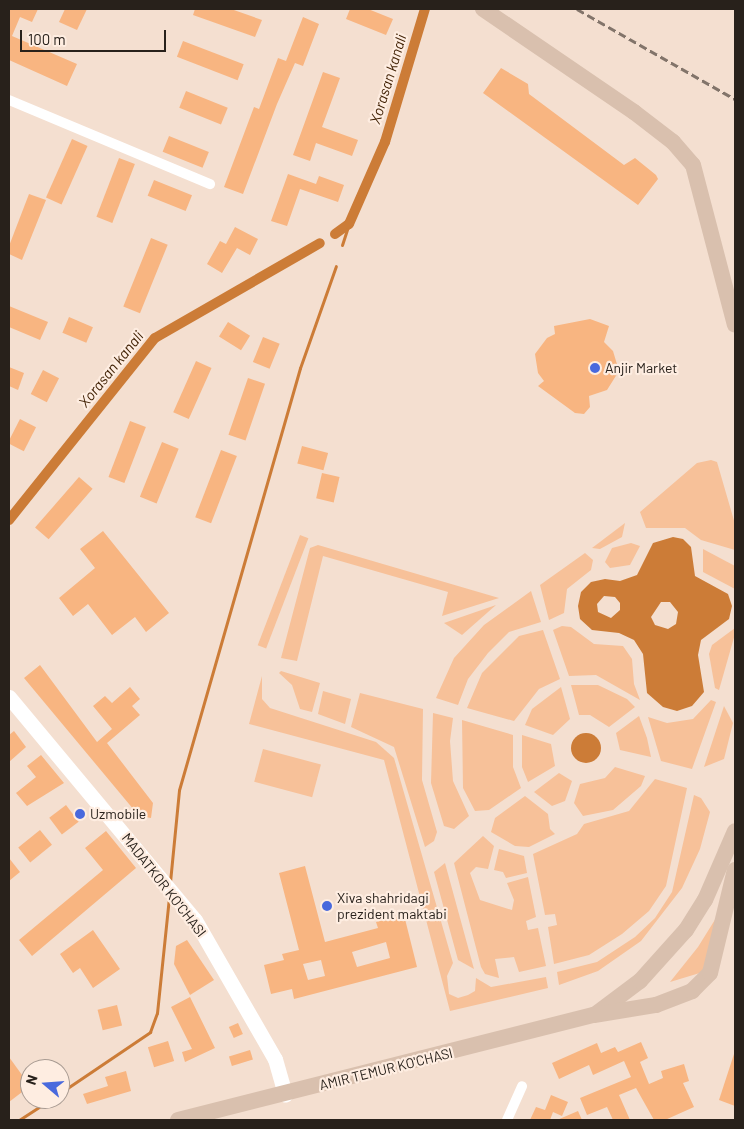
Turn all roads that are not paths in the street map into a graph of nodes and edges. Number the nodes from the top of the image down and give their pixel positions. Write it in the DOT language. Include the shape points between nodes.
graph roads {
  1 [pos="483,9"];
  2 [pos="9,100"];
  3 [pos="210,184"];
  4 [pos="734,318"];
  5 [pos="9,697"];
  6 [pos="735,831"];
  7 [pos="735,870"];
  8 [pos="594,1015"];
  9 [pos="522,1086"];
  10 [pos="285,1095"];
  11 [pos="178,1120"];
  12 [pos="507,1120"];
  1 -- 4 [label="main road" via="634,112 673,142 693,165"];
  2 -- 3 [label="street"];
  5 -- 10 [label="street, MADATKOR KO'CHASI" via="177,896 210,943 274,1059"];
  6 -- 8 [label="main road, AMIR TEMUR KO'CHASI" via="705,900 686,930 640,981"];
  7 -- 8 [label="main road, AMIR TEMUR KO'CHASI" via="706,981 656,1005"];
  8 -- 10 [label="main road, AMIR TEMUR KO'CHASI"];
  9 -- 12 [label="street"];
  10 -- 11 [label="main road, AMIR TEMUR KO'CHASI"];
}
